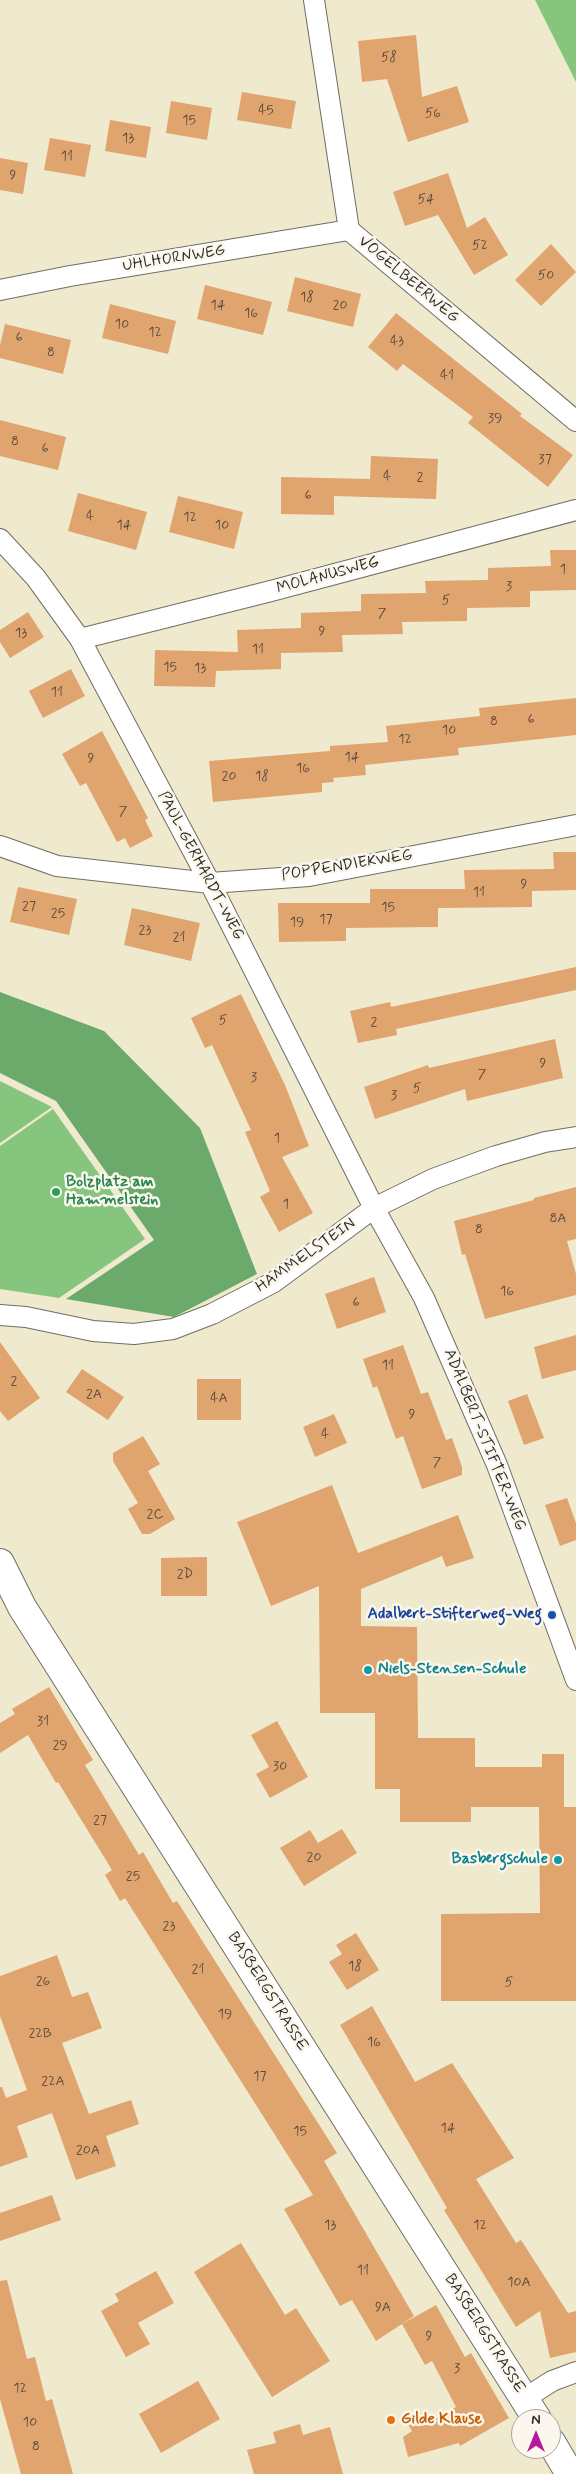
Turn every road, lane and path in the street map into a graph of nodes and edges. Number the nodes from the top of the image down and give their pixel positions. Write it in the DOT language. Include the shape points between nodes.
graph roads {
  1 [pos="314,0"];
  2 [pos="349,230"];
  3 [pos="0,290"];
  4 [pos="576,421"];
  5 [pos="576,510"];
  6 [pos="0,540"];
  7 [pos="80,639"];
  8 [pos="576,825"];
  9 [pos="0,846"];
  10 [pos="210,883"];
  11 [pos="576,1137"];
  12 [pos="374,1208"];
  13 [pos="0,1315"];
  14 [pos="0,1563"];
  15 [pos="576,1680"];
  16 [pos="576,2372"];
  17 [pos="530,2409"];
  18 [pos="561,2459"];
  19 [pos="576,2473"];
  20 [pos="569,2474"];
  1 -- 2 [label="street, VOGELBEERWEG"];
  2 -- 3 [label="street, UHLHORNWEG"];
  2 -- 4 [label="street, VOGELBEERWEG"];
  5 -- 7 [label="street, MOLANUSWEG"];
  6 -- 7 [label="street, PAUL-GERHARDT-WEG" via="36,578"];
  7 -- 10 [label="street, PAUL-GERHARDT-WEG"];
  8 -- 10 [label="street, POPPENDIEKWEG" via="309,876"];
  9 -- 10 [label="street, POPPENDIEKWEG" via="57,866"];
  10 -- 12 [label="street, PAUL-GERHARDT-WEG"];
  11 -- 12 [label="street, HAMMELSTEIN" via="496,1156 433,1179"];
  12 -- 13 [label="street, HAMMELSTEIN" via="274,1282 212,1314 173,1329 134,1334"];
  12 -- 15 [label="street, ADALBERT-STIFTER-WEG" via="424,1298 459,1374 497,1465"];
  14 -- 17 [label="main road, BASBERGSTRASSE" via="22,1607"];
  16 -- 17 [label="street" via="552,2381"];
  18 -- 20 [label="main road"];
  19 -- 20 [label="main road"];
}
